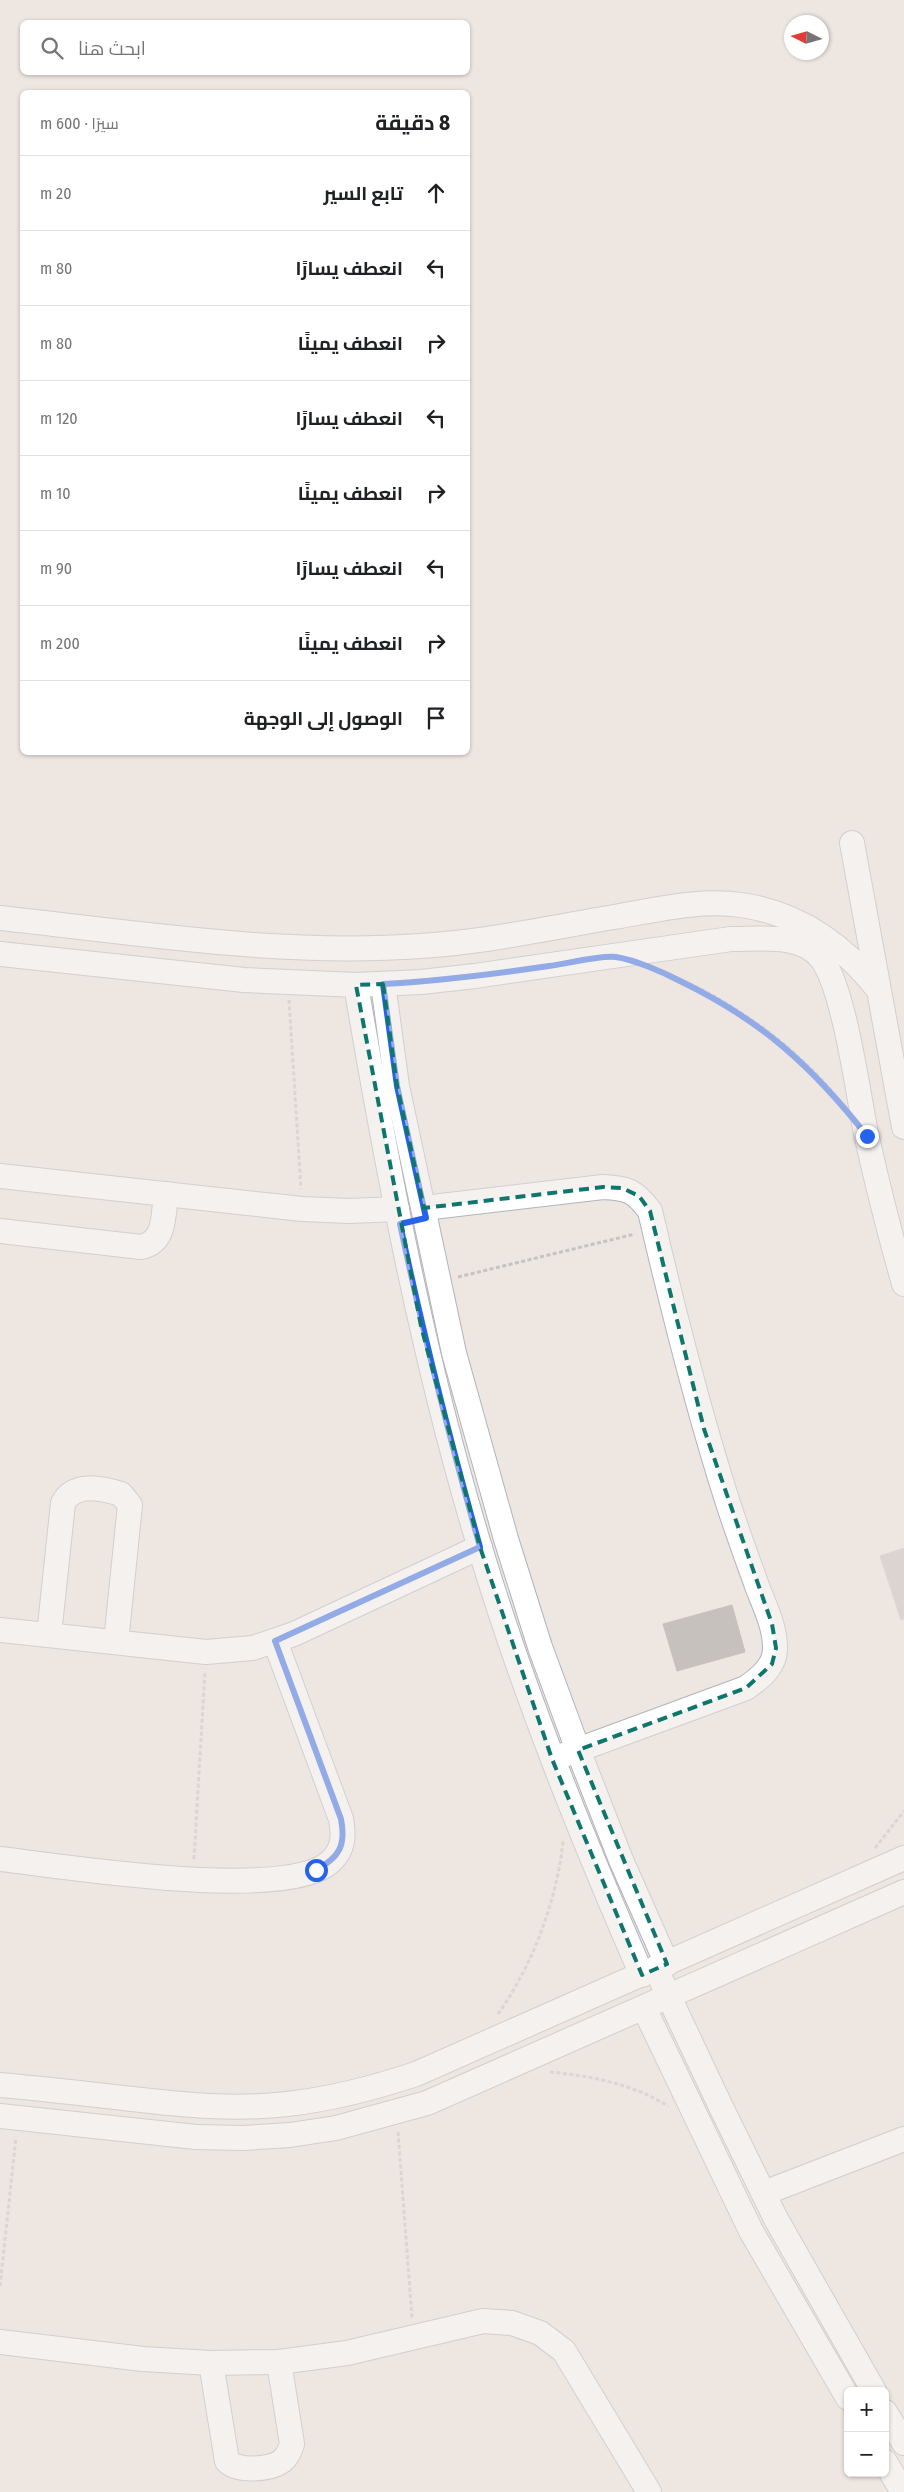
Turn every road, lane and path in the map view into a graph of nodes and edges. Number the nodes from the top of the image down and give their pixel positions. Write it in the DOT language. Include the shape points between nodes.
graph roads {
  1 [pos="852,843"];
  2 [pos="0,918"];
  3 [pos="0,954"];
  4 [pos="657,971"];
  5 [pos="288,983"];
  6 [pos="383,984"];
  7 [pos="356,985"];
  8 [pos="878,989"];
  9 [pos="840,1102"];
  10 [pos="904,1127"];
  11 [pos="0,1176"];
  12 [pos="166,1194"];
  13 [pos="302,1210"];
  14 [pos="425,1213"];
  15 [pos="398,1216"];
  16 [pos="655,1229"];
  17 [pos="0,1232"];
  18 [pos="439,1282"];
  19 [pos="904,1284"];
  20 [pos="480,1547"];
  21 [pos="0,1630"];
  22 [pos="49,1635"];
  23 [pos="275,1641"];
  24 [pos="116,1642"];
  25 [pos="206,1652"];
  26 [pos="578,1750"];
  27 [pos="552,1760"];
  28 [pos="563,1832"];
  29 [pos="904,1858"];
  30 [pos="0,1860"];
  31 [pos="193,1880"];
  32 [pos="904,1892"];
  33 [pos="655,1969"];
  34 [pos="669,1996"];
  35 [pos="644,2008"];
  36 [pos="497,2017"];
  37 [pos="546,2071"];
  38 [pos="0,2085"];
  39 [pos="670,2107"];
  40 [pos="397,2113"];
  41 [pos="9,2117"];
  42 [pos="904,2139"];
  43 [pos="764,2193"];
  44 [pos="776,2219"];
  45 [pos="751,2231"];
  46 [pos="0,2286"];
  47 [pos="414,2338"];
  48 [pos="0,2342"];
  49 [pos="280,2362"];
  50 [pos="211,2364"];
  51 [pos="872,2387"];
  52 [pos="844,2391"];
  53 [pos="889,2419"];
  54 [pos="904,2443"];
  55 [pos="889,2469"];
  56 [pos="649,2492"];
  57 [pos="903,2492"];
  1 -- 8 [label="street"];
  2 -- 8 [label="street" via="256,946 365,949 473,942 674,906 720,903 764,910 808,927 847,954"];
  3 -- 5 [label="street"];
  4 -- 9 [label="path" via="713,996 757,1024 798,1057"];
  5 -- 7 [label="street"];
  5 -- 13 [label="path"];
  6 -- 7 [label="street"];
  6 -- 14 [label="street" via="397,1086"];
  6 -- 19 [label="street" via="475,976 731,939 770,938 804,945 821,958 835,986 867,1136"];
  7 -- 15 [label="street"];
  8 -- 10 [label="street"];
  11 -- 12 [label="street"];
  12 -- 13 [label="street"];
  12 -- 17 [label="street" via="161,1232 148,1246"];
  13 -- 15 [label="street"];
  14 -- 15 [label="street"];
  14 -- 16 [label="street" via="603,1187 622,1188 639,1196 650,1211"];
  14 -- 18 [label="street"];
  15 -- 20 [label="street" via="423,1335"];
  16 -- 18 [label="path"];
  16 -- 26 [label="street" via="677,1330 704,1429 739,1538 772,1624 776,1648 772,1664 746,1688"];
  18 -- 26 [label="street" via="454,1353 506,1539 540,1648"];
  20 -- 23 [label="street"];
  20 -- 27 [label="street"];
  21 -- 22 [label="street"];
  22 -- 24 [label="street"];
  22 -- 24 [label="street" via="63,1503 70,1492 83,1488 121,1494 130,1505"];
  23 -- 25 [label="street" via="237,1650"];
  23 -- 31 [label="street" via="341,1819 344,1834 340,1850 330,1862 316,1870 286,1877 232,1882"];
  24 -- 25 [label="street"];
  25 -- 31 [label="path"];
  26 -- 27 [label="street"];
  26 -- 33 [label="street" via="621,1860"];
  27 -- 33 [label="street" via="596,1870"];
  28 -- 36 [label="path" via="550,1903 532,1954"];
  29 -- 33 [label="street"];
  30 -- 31 [label="street"];
  32 -- 34 [label="street"];
  33 -- 34 [label="street"];
  33 -- 38 [label="street" via="416,2074 330,2098 278,2105 197,2106"];
  34 -- 35 [label="street"];
  34 -- 43 [label="street"];
  35 -- 40 [label="street" via="427,2103"];
  35 -- 45 [label="street"];
  37 -- 39 [label="path" via="623,2085"];
  40 -- 41 [label="street" via="336,2128 243,2138 196,2137"];
  40 -- 47 [label="path"];
  41 -- 46 [label="path"];
  42 -- 43 [label="street"];
  43 -- 44 [label="street"];
  44 -- 45 [label="street"];
  44 -- 51 [label="street"];
  45 -- 52 [label="street"];
  47 -- 49 [label="street" via="347,2353"];
  47 -- 56 [label="street" via="483,2321 512,2324 540,2334 564,2351"];
  48 -- 50 [label="street"];
  49 -- 50 [label="street"];
  49 -- 50 [label="street" via="292,2444 277,2464 245,2469 238,2469 226,2461"];
  53 -- 54 [label="street"];
  55 -- 57 [label="street"];
}
